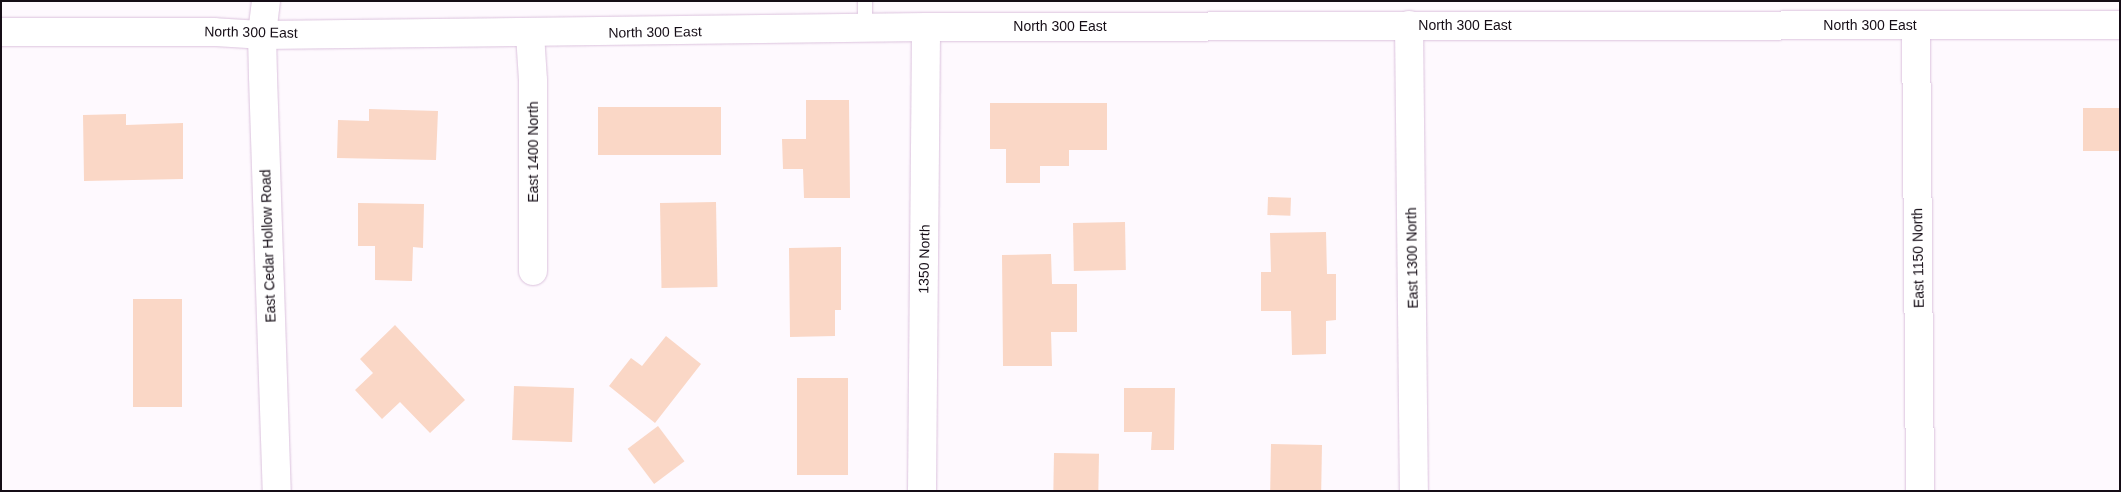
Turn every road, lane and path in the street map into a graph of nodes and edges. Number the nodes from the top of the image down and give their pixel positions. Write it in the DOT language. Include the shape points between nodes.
graph roads {
  1 [pos="266,1"];
  2 [pos="865,1"];
  3 [pos="1409,24"];
  4 [pos="1916,24"];
  5 [pos="2120,25"];
  6 [pos="926,27"];
  7 [pos="865,29"];
  8 [pos="1,32"];
  9 [pos="530,34"];
  10 [pos="262,35"];
  11 [pos="533,271"];
  12 [pos="277,491"];
  13 [pos="922,491"];
  14 [pos="1414,491"];
  15 [pos="1920,491"];
  1 -- 10 [label="street, East Cedar Hollow Road"];
  2 -- 7 [label="lane"];
  3 -- 4 [label="street, North 300 East"];
  3 -- 6 [label="street, North 300 East"];
  3 -- 14 [label="street, East 1300 North"];
  4 -- 5 [label="street, North 300 East"];
  4 -- 15 [label="street, East 1150 North"];
  6 -- 7 [label="street, North 300 East"];
  6 -- 13 [label="street, 1350 North"];
  7 -- 9 [label="street, North 300 East"];
  8 -- 10 [label="street, North 300 East"];
  9 -- 10 [label="street, North 300 East" via="313,32"];
  9 -- 11 [label="street, East 1400 North"];
  10 -- 12 [label="street, East Cedar Hollow Road"];
}
